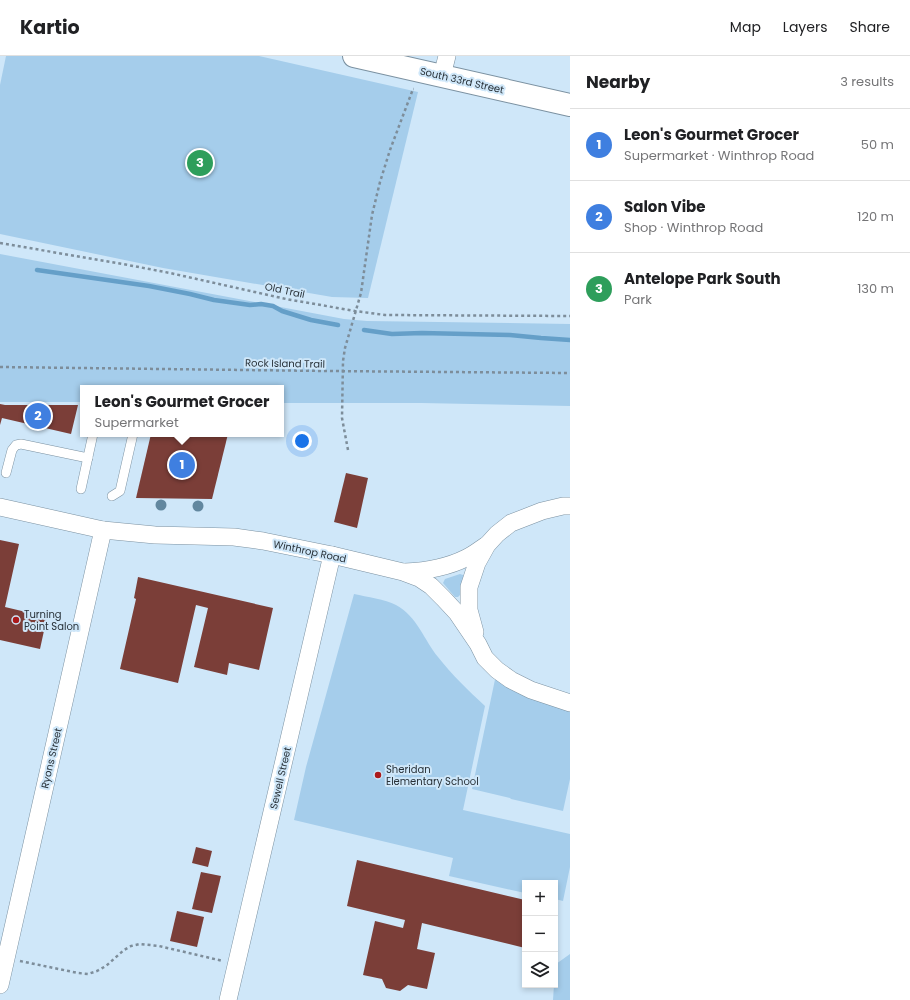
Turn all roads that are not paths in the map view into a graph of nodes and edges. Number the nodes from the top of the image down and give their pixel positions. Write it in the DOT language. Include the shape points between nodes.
graph roads {
  1 [pos="354,56"];
  2 [pos="444,66"];
  3 [pos="570,105"];
  4 [pos="92,437"];
  5 [pos="132,437"];
  6 [pos="88,458"];
  7 [pos="6,473"];
  8 [pos="80,489"];
  9 [pos="112,496"];
  10 [pos="570,506"];
  11 [pos="0,508"];
  12 [pos="103,530"];
  13 [pos="487,545"];
  14 [pos="332,555"];
  15 [pos="403,572"];
  16 [pos="478,644"];
  17 [pos="570,703"];
  18 [pos="0,985"];
  19 [pos="228,1000"];
  1 -- 2 [label="main road, South 33rd Street"];
  2 -- 3 [label="main road, South 33rd Street"];
  4 -- 6 [label="lane"];
  5 -- 9 [label="lane" via="120,491"];
  6 -- 7 [label="lane" via="21,444 12,450"];
  6 -- 8 [label="lane"];
  10 -- 13 [label="street" via="542,511 511,523"];
  11 -- 12 [label="street, Winthrop Road"];
  12 -- 14 [label="street, Winthrop Road" via="155,535 234,537"];
  12 -- 18 [label="street, Ryons Street"];
  13 -- 15 [label="street" via="467,558 451,564"];
  13 -- 16 [label="street" via="477,563 469,587 469,610"];
  14 -- 15 [label="street, Winthrop Road"];
  14 -- 19 [label="street, Sewell Street"];
  15 -- 16 [label="street, Winthrop Road" via="431,586 457,614"];
  16 -- 17 [label="street, Winthrop Road" via="486,658 511,680 531,690"];
}
